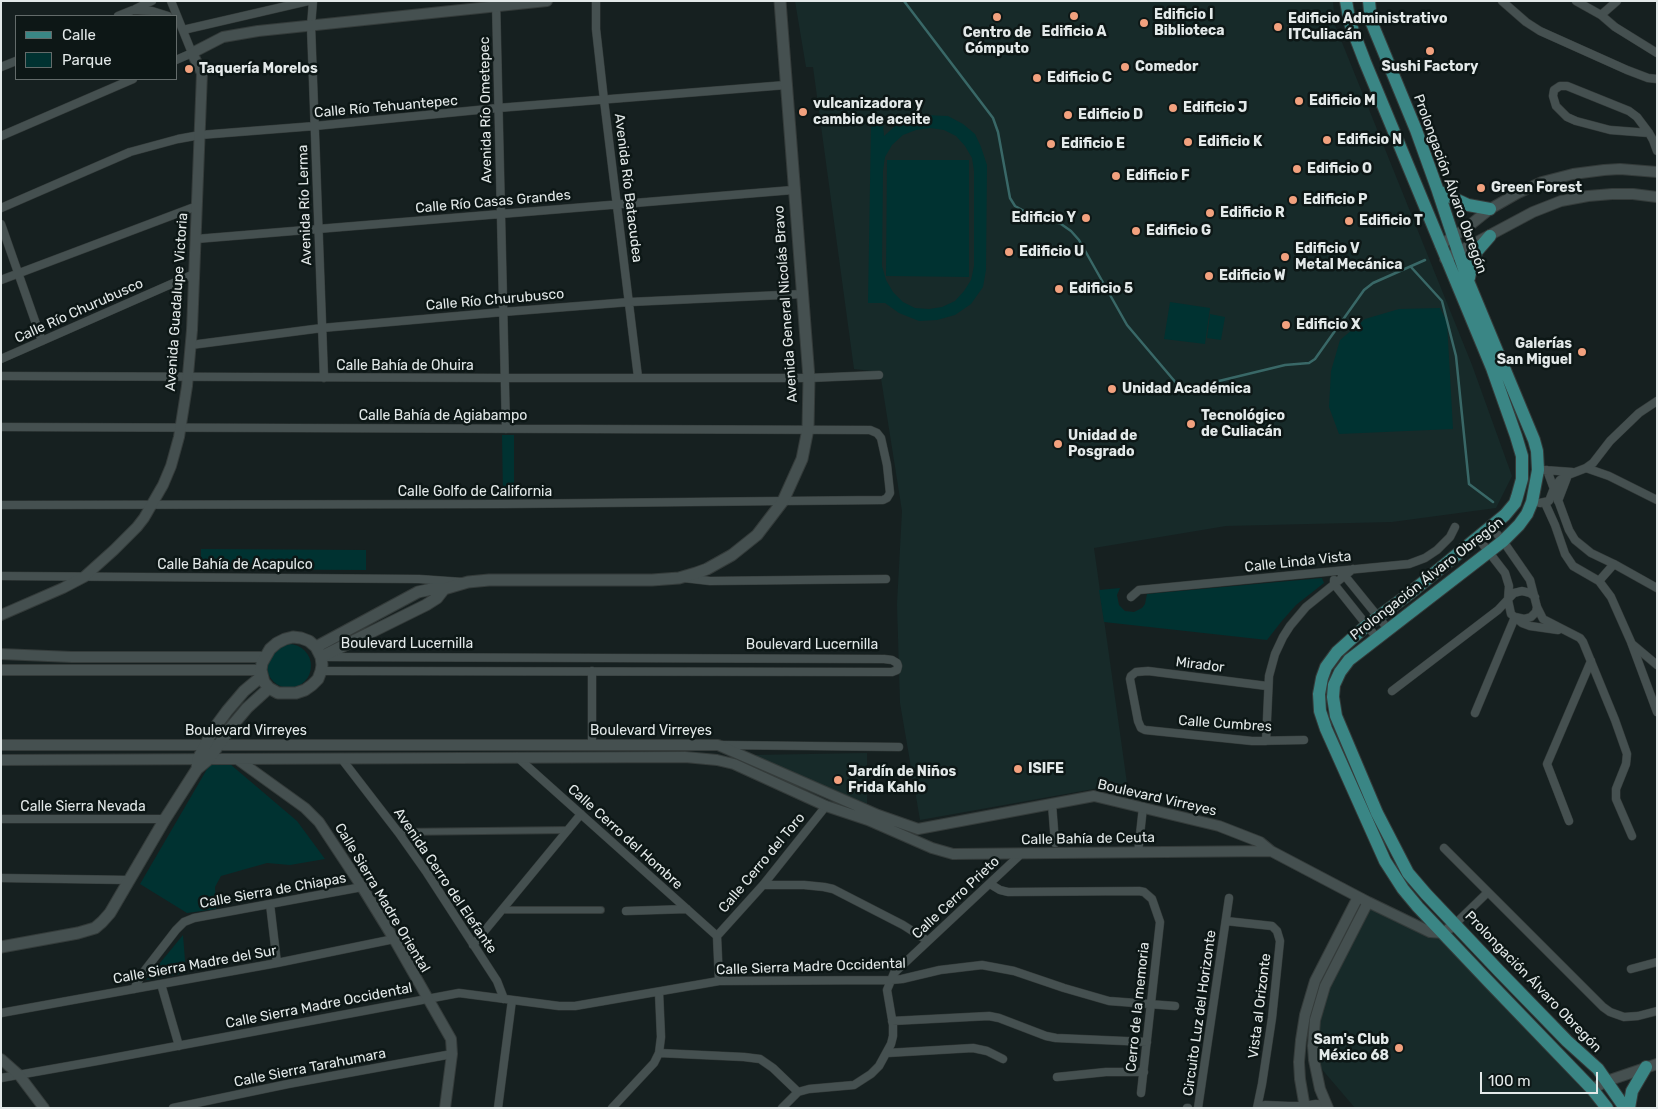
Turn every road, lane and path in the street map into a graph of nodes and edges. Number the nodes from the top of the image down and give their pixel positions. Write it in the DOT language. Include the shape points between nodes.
graph roads {
  1 [pos="142,1"];
  2 [pos="152,1"];
  3 [pos="170,1"];
  4 [pos="308,1"];
  5 [pos="313,1"];
  6 [pos="547,1"];
  7 [pos="596,1"];
  8 [pos="780,1"];
  9 [pos="1346,1"];
  10 [pos="1369,1"];
  11 [pos="1502,1"];
  12 [pos="1576,1"];
  13 [pos="1617,1"];
  14 [pos="496,4"];
  15 [pos="133,10"];
  16 [pos="120,15"];
  17 [pos="165,15"];
  18 [pos="175,15"];
  19 [pos="1601,15"];
  20 [pos="178,21"];
  21 [pos="311,26"];
  22 [pos="183,30"];
  23 [pos="192,53"];
  24 [pos="1657,53"];
  25 [pos="178,59"];
  26 [pos="15,61"];
  27 [pos="1,67"];
  28 [pos="1657,79"];
  29 [pos="131,80"];
  30 [pos="786,85"];
  31 [pos="604,100"];
  32 [pos="498,108"];
  33 [pos="314,126"];
  34 [pos="1649,133"];
  35 [pos="200,135"];
  36 [pos="1,136"];
  37 [pos="1657,151"];
  38 [pos="1657,172"];
  39 [pos="793,190"];
  40 [pos="1438,191"];
  41 [pos="1657,197"];
  42 [pos="617,204"];
  43 [pos="197,206"];
  44 [pos="1,208"];
  45 [pos="1490,209"];
  46 [pos="501,214"];
  47 [pos="1,224"];
  48 [pos="318,229"];
  49 [pos="1490,236"];
  50 [pos="1454,237"];
  51 [pos="196,239"];
  52 [pos="1440,245"];
  53 [pos="1459,252"];
  54 [pos="1445,259"];
  55 [pos="19,274"];
  56 [pos="194,274"];
  57 [pos="1,280"];
  58 [pos="1468,281"];
  59 [pos="802,294"];
  60 [pos="630,302"];
  61 [pos="503,312"];
  62 [pos="322,328"];
  63 [pos="42,341"];
  64 [pos="191,346"];
  65 [pos="1,359"];
  66 [pos="1,376"];
  67 [pos="188,376"];
  68 [pos="879,376"];
  69 [pos="638,377"];
  70 [pos="324,378"];
  71 [pos="505,378"];
  72 [pos="809,378"];
  73 [pos="1657,401"];
  74 [pos="1,427"];
  75 [pos="180,428"];
  76 [pos="506,429"];
  77 [pos="808,430"];
  78 [pos="881,438"];
  79 [pos="1586,468"];
  80 [pos="1542,470"];
  81 [pos="1571,474"];
  82 [pos="1554,488"];
  83 [pos="1657,500"];
  84 [pos="783,501"];
  85 [pos="1558,501"];
  86 [pos="1538,502"];
  87 [pos="1,505"];
  88 [pos="150,506"];
  89 [pos="1455,527"];
  90 [pos="1491,527"];
  91 [pos="1478,538"];
  92 [pos="1503,541"];
  93 [pos="1489,552"];
  94 [pos="1614,564"];
  95 [pos="1354,569"];
  96 [pos="1333,570"];
  97 [pos="1,576"];
  98 [pos="1345,576"];
  99 [pos="84,577"];
  100 [pos="679,578"];
  101 [pos="886,579"];
  102 [pos="1599,581"];
  103 [pos="468,582"];
  104 [pos="1334,584"];
  105 [pos="1657,588"];
  106 [pos="1131,597"];
  107 [pos="1535,597"];
  108 [pos="1508,600"];
  109 [pos="1537,607"];
  110 [pos="1,614"];
  111 [pos="1378,617"];
  112 [pos="1514,617"];
  113 [pos="1366,626"];
  114 [pos="1388,629"];
  115 [pos="1562,630"];
  116 [pos="1377,638"];
  117 [pos="1631,642"];
  118 [pos="318,652"];
  119 [pos="1,654"];
  120 [pos="264,657"];
  121 [pos="1591,661"];
  122 [pos="1657,664"];
  123 [pos="1,670"];
  124 [pos="321,671"];
  125 [pos="592,671"];
  126 [pos="261,673"];
  127 [pos="1267,686"];
  128 [pos="269,688"];
  129 [pos="1392,692"];
  130 [pos="1657,712"];
  131 [pos="1475,713"];
  132 [pos="1145,730"];
  133 [pos="1304,740"];
  134 [pos="1266,741"];
  135 [pos="718,744"];
  136 [pos="1,745"];
  137 [pos="205,745"];
  138 [pos="218,745"];
  139 [pos="592,745"];
  140 [pos="898,747"];
  141 [pos="517,757"];
  142 [pos="341,758"];
  143 [pos="237,759"];
  144 [pos="1,760"];
  145 [pos="717,760"];
  146 [pos="201,762"];
  147 [pos="753,767"];
  148 [pos="1052,804"];
  149 [pos="826,806"];
  150 [pos="1143,807"];
  151 [pos="581,814"];
  152 [pos="1,819"];
  153 [pos="165,819"];
  154 [pos="1569,821"];
  155 [pos="568,830"];
  156 [pos="398,832"];
  157 [pos="1632,836"];
  158 [pos="1055,843"];
  159 [pos="1444,848"];
  160 [pos="1270,851"];
  161 [pos="1138,852"];
  162 [pos="1021,854"];
  163 [pos="1,878"];
  164 [pos="129,880"];
  165 [pos="990,884"];
  166 [pos="763,885"];
  167 [pos="362,887"];
  168 [pos="1488,892"];
  169 [pos="1358,897"];
  170 [pos="1229,898"];
  171 [pos="1368,902"];
  172 [pos="270,904"];
  173 [pos="687,909"];
  174 [pos="502,910"];
  175 [pos="601,910"];
  176 [pos="626,911"];
  177 [pos="1226,921"];
  178 [pos="1455,924"];
  179 [pos="1443,933"];
  180 [pos="716,936"];
  181 [pos="394,939"];
  182 [pos="928,942"];
  183 [pos="473,945"];
  184 [pos="1,947"];
  185 [pos="1657,962"];
  186 [pos="277,963"];
  187 [pos="1631,969"];
  188 [pos="891,980"];
  189 [pos="719,981"];
  190 [pos="161,984"];
  191 [pos="134,989"];
  192 [pos="659,992"];
  193 [pos="426,999"];
  194 [pos="504,999"];
  195 [pos="512,1000"];
  196 [pos="1152,1004"];
  197 [pos="1175,1006"];
  198 [pos="1657,1011"];
  199 [pos="1,1013"];
  200 [pos="892,1021"];
  201 [pos="1147,1042"];
  202 [pos="178,1046"];
  203 [pos="659,1053"];
  204 [pos="887,1053"];
  205 [pos="452,1054"];
  206 [pos="1,1059"];
  207 [pos="1003,1059"];
  208 [pos="1651,1065"];
  209 [pos="1144,1072"];
  210 [pos="19,1075"];
  211 [pos="1057,1077"];
  212 [pos="1,1078"];
  213 [pos="1607,1081"];
  214 [pos="1592,1089"];
  215 [pos="797,1093"];
  216 [pos="1141,1093"];
  217 [pos="1304,1107"];
  218 [pos="1328,1107"];
  219 [pos="44,1108"];
  220 [pos="173,1108"];
  221 [pos="445,1108"];
  222 [pos="498,1108"];
  223 [pos="612,1108"];
  224 [pos="782,1108"];
  225 [pos="1198,1108"];
  226 [pos="1258,1108"];
  227 [pos="1607,1108"];
  228 [pos="1627,1108"];
  1 -- 15 [label="street"];
  2 -- 15 [label="street"];
  3 -- 18 [label="street, Avenida Guadalupe Victoria"];
  4 -- 22 [label="street"];
  5 -- 21 [label="street, Avenida Río Lerma"];
  6 -- 14 [label="street"];
  7 -- 31 [label="street, Avenida Río Batacudea"];
  8 -- 30 [label="main road, Avenida General Nicolás Bravo"];
  9 -- 52 [label="main road, Prolongación Álvaro Obregón" via="1350,23 1365,62"];
  10 -- 40 [label="main road, Prolongación Álvaro Obregón" via="1371,21"];
  11 -- 28 [label="street" via="1540,31 1638,75"];
  12 -- 19 [label="street"];
  13 -- 19 [label="street"];
  14 -- 21 [label="street"];
  14 -- 32 [label="street, Avenida Río Ometepec"];
  15 -- 16 [label="street"];
  15 -- 17 [label="street"];
  19 -- 24 [label="street"];
  20 -- 22 [label="street, Avenida Guadalupe Victoria"];
  21 -- 23 [label="street" via="223,37"];
  21 -- 33 [label="street, Avenida Río Lerma"];
  22 -- 23 [label="street, Avenida Guadalupe Victoria"];
  23 -- 25 [label="street"];
  23 -- 35 [label="street, Avenida Guadalupe Victoria" via="202,74"];
  26 -- 27 [label="street"];
  29 -- 36 [label="street"];
  30 -- 31 [label="street, Calle Río Tehuantepec"];
  30 -- 39 [label="main road, Avenida General Nicolás Bravo"];
  31 -- 32 [label="street, Calle Río Tehuantepec"];
  31 -- 42 [label="street, Avenida Río Batacudea"];
  32 -- 33 [label="street, Calle Río Tehuantepec"];
  32 -- 46 [label="street, Avenida Río Ometepec"];
  33 -- 35 [label="street, Calle Río Tehuantepec"];
  33 -- 48 [label="street, Avenida Río Lerma"];
  34 -- 34 [label="street" via="1638,118 1623,108 1567,86 1554,90 1556,106 1567,117 1610,130"];
  34 -- 37 [label="street"];
  35 -- 43 [label="street, Avenida Guadalupe Victoria"];
  35 -- 44 [label="street, Calle Río Tehuantepec" via="130,152"];
  38 -- 45 [label="street" via="1620,169 1555,178 1528,188"];
  39 -- 42 [label="street, Calle Río Casas Grandes"];
  39 -- 59 [label="main road, Avenida General Nicolás Bravo"];
  40 -- 45 [label="main road" via="1468,205"];
  40 -- 50 [label="main road, Prolongación Álvaro Obregón"];
  41 -- 49 [label="street" via="1626,194 1573,198 1547,206"];
  42 -- 46 [label="street, Calle Río Casas Grandes"];
  42 -- 60 [label="street, Avenida Río Batacudea"];
  43 -- 51 [label="street, Avenida Guadalupe Victoria"];
  43 -- 55 [label="street"];
  45 -- 50 [label="street"];
  46 -- 48 [label="street, Calle Río Casas Grandes"];
  46 -- 61 [label="street, Avenida Río Ometepec"];
  47 -- 55 [label="street"];
  48 -- 51 [label="street, Calle Río Casas Grandes"];
  48 -- 62 [label="street, Avenida Río Lerma"];
  49 -- 53 [label="street"];
  49 -- 58 [label="main road" via="1477,251"];
  50 -- 52 [label="street"];
  50 -- 53 [label="main road, Prolongación Álvaro Obregón"];
  51 -- 56 [label="street, Avenida Guadalupe Victoria"];
  52 -- 54 [label="main road, Prolongación Álvaro Obregón"];
  53 -- 54 [label="street"];
  53 -- 58 [label="main road, Prolongación Álvaro Obregón"];
  54 -- 90 [label="main road, Prolongación Álvaro Obregón" via="1492,368 1522,456 1522,479 1515,503"];
  55 -- 57 [label="street"];
  55 -- 63 [label="street"];
  56 -- 63 [label="street, Calle Río Churubusco"];
  56 -- 64 [label="street, Avenida Guadalupe Victoria"];
  58 -- 80 [label="main road, Prolongación Álvaro Obregón" via="1534,440"];
  59 -- 60 [label="street, Calle Río Churubusco"];
  59 -- 72 [label="main road, Avenida General Nicolás Bravo"];
  60 -- 61 [label="street, Calle Río Churubusco"];
  60 -- 69 [label="street, Avenida Río Batacudea"];
  61 -- 62 [label="street, Calle Río Churubusco"];
  61 -- 71 [label="street, Avenida Río Ometepec"];
  62 -- 64 [label="street, Calle Río Churubusco"];
  62 -- 70 [label="street, Avenida Río Lerma"];
  63 -- 65 [label="street, Calle Río Churubusco"];
  64 -- 67 [label="street, Avenida Guadalupe Victoria"];
  66 -- 67 [label="street, Calle Bahía de Ohuira"];
  67 -- 70 [label="street, Calle Bahía de Ohuira"];
  67 -- 75 [label="street, Avenida Guadalupe Victoria"];
  68 -- 72 [label="street, Calle Bahía de Ohuira"];
  69 -- 71 [label="street, Calle Bahía de Ohuira"];
  69 -- 72 [label="street, Calle Bahía de Ohuira"];
  70 -- 71 [label="street, Calle Bahía de Ohuira"];
  71 -- 76 [label="street, Avenida Río Ometepec"];
  72 -- 77 [label="main road, Avenida General Nicolás Bravo"];
  73 -- 79 [label="street" via="1639,413"];
  74 -- 75 [label="street, Calle Bahía de Agiabampo"];
  75 -- 76 [label="street, Calle Bahía de Agiabampo"];
  75 -- 88 [label="street, Avenida Guadalupe Victoria" via="169,471"];
  76 -- 77 [label="street, Calle Bahía de Agiabampo"];
  77 -- 78 [label="street, Calle Bahía de Agiabampo" via="870,430"];
  77 -- 84 [label="main road, Avenida General Nicolás Bravo" via="802,459"];
  78 -- 84 [label="street, Calle Golfo de California" via="890,484 888,498"];
  79 -- 81 [label="street"];
  79 -- 83 [label="street"];
  80 -- 81 [label="street"];
  80 -- 82 [label="street"];
  80 -- 86 [label="main road, Prolongación Álvaro Obregón" via="1535,491"];
  81 -- 82 [label="street"];
  81 -- 85 [label="street"];
  82 -- 85 [label="street"];
  82 -- 86 [label="street" via="1550,499"];
  84 -- 88 [label="street, Calle Golfo de California"];
  84 -- 100 [label="main road, Avenida General Nicolás Bravo" via="757,534 732,555 707,569"];
  85 -- 94 [label="street" via="1575,540 1591,553"];
  86 -- 92 [label="main road, Prolongación Álvaro Obregón"];
  86 -- 102 [label="street" via="1555,525 1573,566"];
  87 -- 88 [label="street, Calle Golfo de California"];
  88 -- 99 [label="street, Avenida Guadalupe Victoria" via="137,527"];
  89 -- 95 [label="street, Calle Linda Vista" via="1444,543 1416,562"];
  90 -- 91 [label="main road, Prolongación Álvaro Obregón"];
  90 -- 92 [label="street"];
  91 -- 93 [label="street"];
  91 -- 111 [label="main road, Prolongación Álvaro Obregón"];
  92 -- 93 [label="main road, Prolongación Álvaro Obregón"];
  92 -- 107 [label="street" via="1530,580"];
  93 -- 108 [label="street" via="1508,579"];
  93 -- 114 [label="main road, Prolongación Álvaro Obregón"];
  94 -- 102 [label="street"];
  94 -- 105 [label="street"];
  95 -- 96 [label="street, Calle Linda Vista"];
  95 -- 98 [label="street"];
  96 -- 98 [label="street"];
  96 -- 104 [label="street"];
  96 -- 106 [label="street, Calle Linda Vista" via="1139,590"];
  97 -- 99 [label="street, Calle Bahía de Acapulco"];
  98 -- 104 [label="street"];
  98 -- 111 [label="street"];
  99 -- 103 [label="street, Calle Bahía de Acapulco"];
  99 -- 110 [label="street, Avenida Guadalupe Victoria"];
  100 -- 101 [label="street" via="710,582"];
  100 -- 103 [label="main road, Avenida General Nicolás Bravo"];
  102 -- 117 [label="street" via="1611,597"];
  103 -- 118 [label="main road, Avenida General Nicolás Bravo" via="444,589 426,605"];
  104 -- 113 [label="street"];
  104 -- 127 [label="street" via="1306,607 1290,626 1275,654"];
  107 -- 108 [label="street" via="1522,591 1514,593"];
  107 -- 109 [label="street"];
  108 -- 112 [label="street"];
  108 -- 129 [label="street"];
  109 -- 112 [label="street" via="1531,617"];
  109 -- 115 [label="street" via="1543,618"];
  111 -- 113 [label="main road, Prolongación Álvaro Obregón"];
  111 -- 114 [label="street"];
  112 -- 115 [label="street" via="1530,626"];
  112 -- 131 [label="street"];
  113 -- 116 [label="street"];
  113 -- 179 [label="main road, Prolongación Álvaro Obregón" via="1337,652 1326,667 1319,694 1322,719 1384,860 1408,895"];
  114 -- 116 [label="main road, Prolongación Álvaro Obregón"];
  115 -- 121 [label="street" via="1580,638"];
  116 -- 178 [label="main road, Prolongación Álvaro Obregón" via="1349,660 1337,677 1333,690 1336,716 1377,813 1404,866"];
  117 -- 122 [label="street"];
  117 -- 130 [label="street"];
  118 -- 120 [label="main road" via="309,641 293,637 284,638"];
  118 -- 124 [label="main road"];
  118 -- 125 [label="street, Boulevard Lucernilla" via="884,659 895,661 898,666 892,672"];
  119 -- 120 [label="street"];
  120 -- 126 [label="main road"];
  121 -- 154 [label="street" via="1547,764"];
  121 -- 157 [label="street" via="1627,754 1616,799"];
  123 -- 126 [label="street"];
  124 -- 125 [label="street, Boulevard Lucernilla"];
  124 -- 128 [label="main road" via="312,685 296,693"];
  125 -- 139 [label="street"];
  126 -- 128 [label="main road"];
  126 -- 137 [label="main road" via="227,711"];
  127 -- 132 [label="street, Mirador" via="1136,672 1131,676 1131,684 1138,721"];
  127 -- 134 [label="street"];
  128 -- 138 [label="main road"];
  132 -- 134 [label="street, Calle Cumbres"];
  133 -- 134 [label="street, Calle Cumbres"];
  135 -- 139 [label="street, Boulevard Virreyes"];
  135 -- 140 [label="street"];
  135 -- 147 [label="street, Boulevard Virreyes"];
  136 -- 137 [label="street, Boulevard Virreyes"];
  137 -- 138 [label="street, Boulevard Virreyes"];
  137 -- 146 [label="main road"];
  138 -- 139 [label="street, Boulevard Virreyes"];
  138 -- 143 [label="street, Calle Sierra Madre Oriental"];
  138 -- 146 [label="main road"];
  141 -- 142 [label="street, Boulevard Virreyes"];
  141 -- 145 [label="street, Boulevard Virreyes" via="685,757"];
  141 -- 151 [label="street, Calle Cerro del Hombre"];
  142 -- 143 [label="street, Boulevard Virreyes"];
  142 -- 156 [label="street, Avenida Cerro del Elefante"];
  143 -- 146 [label="street, Boulevard Virreyes"];
  143 -- 167 [label="street, Calle Sierra Madre Oriental" via="292,798 319,822"];
  144 -- 146 [label="street, Boulevard Virreyes"];
  145 -- 147 [label="street, Calle Bahía de Ceuta"];
  146 -- 153 [label="main road"];
  147 -- 148 [label="street, Boulevard Virreyes" via="918,829"];
  147 -- 149 [label="street, Calle Bahía de Ceuta"];
  148 -- 150 [label="street, Boulevard Virreyes" via="1094,796"];
  148 -- 158 [label="street"];
  149 -- 162 [label="street, Calle Bahía de Ceuta" via="939,850 958,854"];
  149 -- 166 [label="street, Calle Cerro del Toro"];
  150 -- 160 [label="street, Boulevard Virreyes" via="1231,830 1260,842"];
  150 -- 161 [label="street"];
  151 -- 155 [label="street"];
  151 -- 173 [label="street, Calle Cerro del Hombre"];
  152 -- 153 [label="street, Calle Sierra Nevada"];
  153 -- 164 [label="main road"];
  155 -- 156 [label="street"];
  155 -- 174 [label="street"];
  156 -- 183 [label="street, Avenida Cerro del Elefante"];
  159 -- 168 [label="street"];
  160 -- 161 [label="street, Calle Bahía de Ceuta"];
  160 -- 169 [label="street, Calle Bahía de Ceuta"];
  161 -- 162 [label="street, Calle Bahía de Ceuta"];
  162 -- 165 [label="street, Calle Cerro Prieto"];
  163 -- 164 [label="street"];
  164 -- 184 [label="main road" via="110,913 95,928"];
  165 -- 182 [label="street, Calle Cerro Prieto"];
  165 -- 196 [label="street, Cerro de la memoria" via="1008,892 1144,892 1154,903 1160,922"];
  166 -- 180 [label="street, Calle Cerro del Toro"];
  166 -- 182 [label="street" via="833,889"];
  167 -- 172 [label="street, Calle Sierra de Chiapas"];
  167 -- 181 [label="street, Calle Sierra Madre Oriental"];
  168 -- 178 [label="street"];
  168 -- 198 [label="street" via="1610,1012 1631,1017"];
  169 -- 171 [label="street, Calle Bahía de Ceuta"];
  169 -- 217 [label="street" via="1315,981 1305,1015 1299,1062"];
  170 -- 177 [label="street, Circuito Luz del Horizonte"];
  171 -- 179 [label="street, Calle Bahía de Ceuta" via="1422,929"];
  171 -- 218 [label="street" via="1325,986 1315,1020 1314,1060 1320,1089"];
  172 -- 186 [label="street"];
  172 -- 191 [label="street, Calle Sierra de Chiapas" via="184,922 142,974"];
  173 -- 176 [label="street"];
  173 -- 180 [label="street, Calle Cerro del Hombre"];
  174 -- 175 [label="street"];
  174 -- 183 [label="street"];
  177 -- 225 [label="street, Circuito Luz del Horizonte"];
  177 -- 226 [label="street, Vista al Orizonte" via="1272,926 1280,940"];
  178 -- 179 [label="street"];
  178 -- 213 [label="main road, Prolongación Álvaro Obregón"];
  179 -- 214 [label="main road, Prolongación Álvaro Obregón"];
  180 -- 189 [label="street"];
  181 -- 186 [label="street, Calle Sierra Madre del Sur"];
  181 -- 193 [label="street, Calle Sierra Madre Oriental"];
  182 -- 188 [label="street, Calle Cerro Prieto" via="894,973"];
  183 -- 194 [label="street, Avenida Cerro del Elefante" via="497,981"];
  185 -- 187 [label="street"];
  186 -- 190 [label="street, Calle Sierra Madre del Sur"];
  188 -- 189 [label="street, Calle Sierra Madre Occidental"];
  188 -- 196 [label="street, Calle Sierra Madre Occidental" via="989,966 1096,998"];
  188 -- 200 [label="street" via="887,990"];
  189 -- 192 [label="street, Calle Sierra Madre Occidental"];
  190 -- 191 [label="street, Calle Sierra Madre del Sur"];
  190 -- 202 [label="street"];
  191 -- 199 [label="street, Calle Sierra Madre del Sur"];
  192 -- 195 [label="street, Calle Sierra Madre Occidental" via="575,1006"];
  192 -- 203 [label="street" via="662,1038"];
  193 -- 194 [label="street, Calle Sierra Madre Occidental" via="459,993"];
  193 -- 202 [label="street, Calle Sierra Madre Occidental"];
  193 -- 205 [label="street, Calle Sierra Madre Oriental" via="450,1039"];
  194 -- 195 [label="street, Calle Sierra Madre Occidental"];
  195 -- 222 [label="street"];
  196 -- 197 [label="street, Calle Sierra Madre Occidental"];
  196 -- 201 [label="street, Cerro de la memoria"];
  200 -- 201 [label="street" via="994,1017 1056,1038"];
  200 -- 204 [label="street" via="893,1036"];
  201 -- 209 [label="street, Cerro de la memoria"];
  202 -- 210 [label="street, Calle Sierra Madre Occidental"];
  203 -- 215 [label="street" via="760,1059"];
  203 -- 223 [label="street" via="654,1063"];
  204 -- 207 [label="street" via="973,1048"];
  204 -- 215 [label="street" via="880,1066 854,1085"];
  205 -- 220 [label="street, Calle Sierra Tarahumara"];
  205 -- 221 [label="street, Calle Sierra Madre Oriental"];
  206 -- 210 [label="street"];
  208 -- 213 [label="street"];
  208 -- 228 [label="main road" via="1632,1091"];
  209 -- 211 [label="street"];
  209 -- 216 [label="street, Cerro de la memoria"];
  210 -- 212 [label="street, Calle Sierra Madre Occidental"];
  210 -- 219 [label="street"];
  213 -- 214 [label="street"];
  213 -- 228 [label="main road, Prolongación Álvaro Obregón"];
  214 -- 227 [label="main road, Prolongación Álvaro Obregón"];
  215 -- 224 [label="street"];
  217 -- 218 [label="street" via="1316,1104"];
  217 -- 226 [label="street" via="1265,1105"];
}
